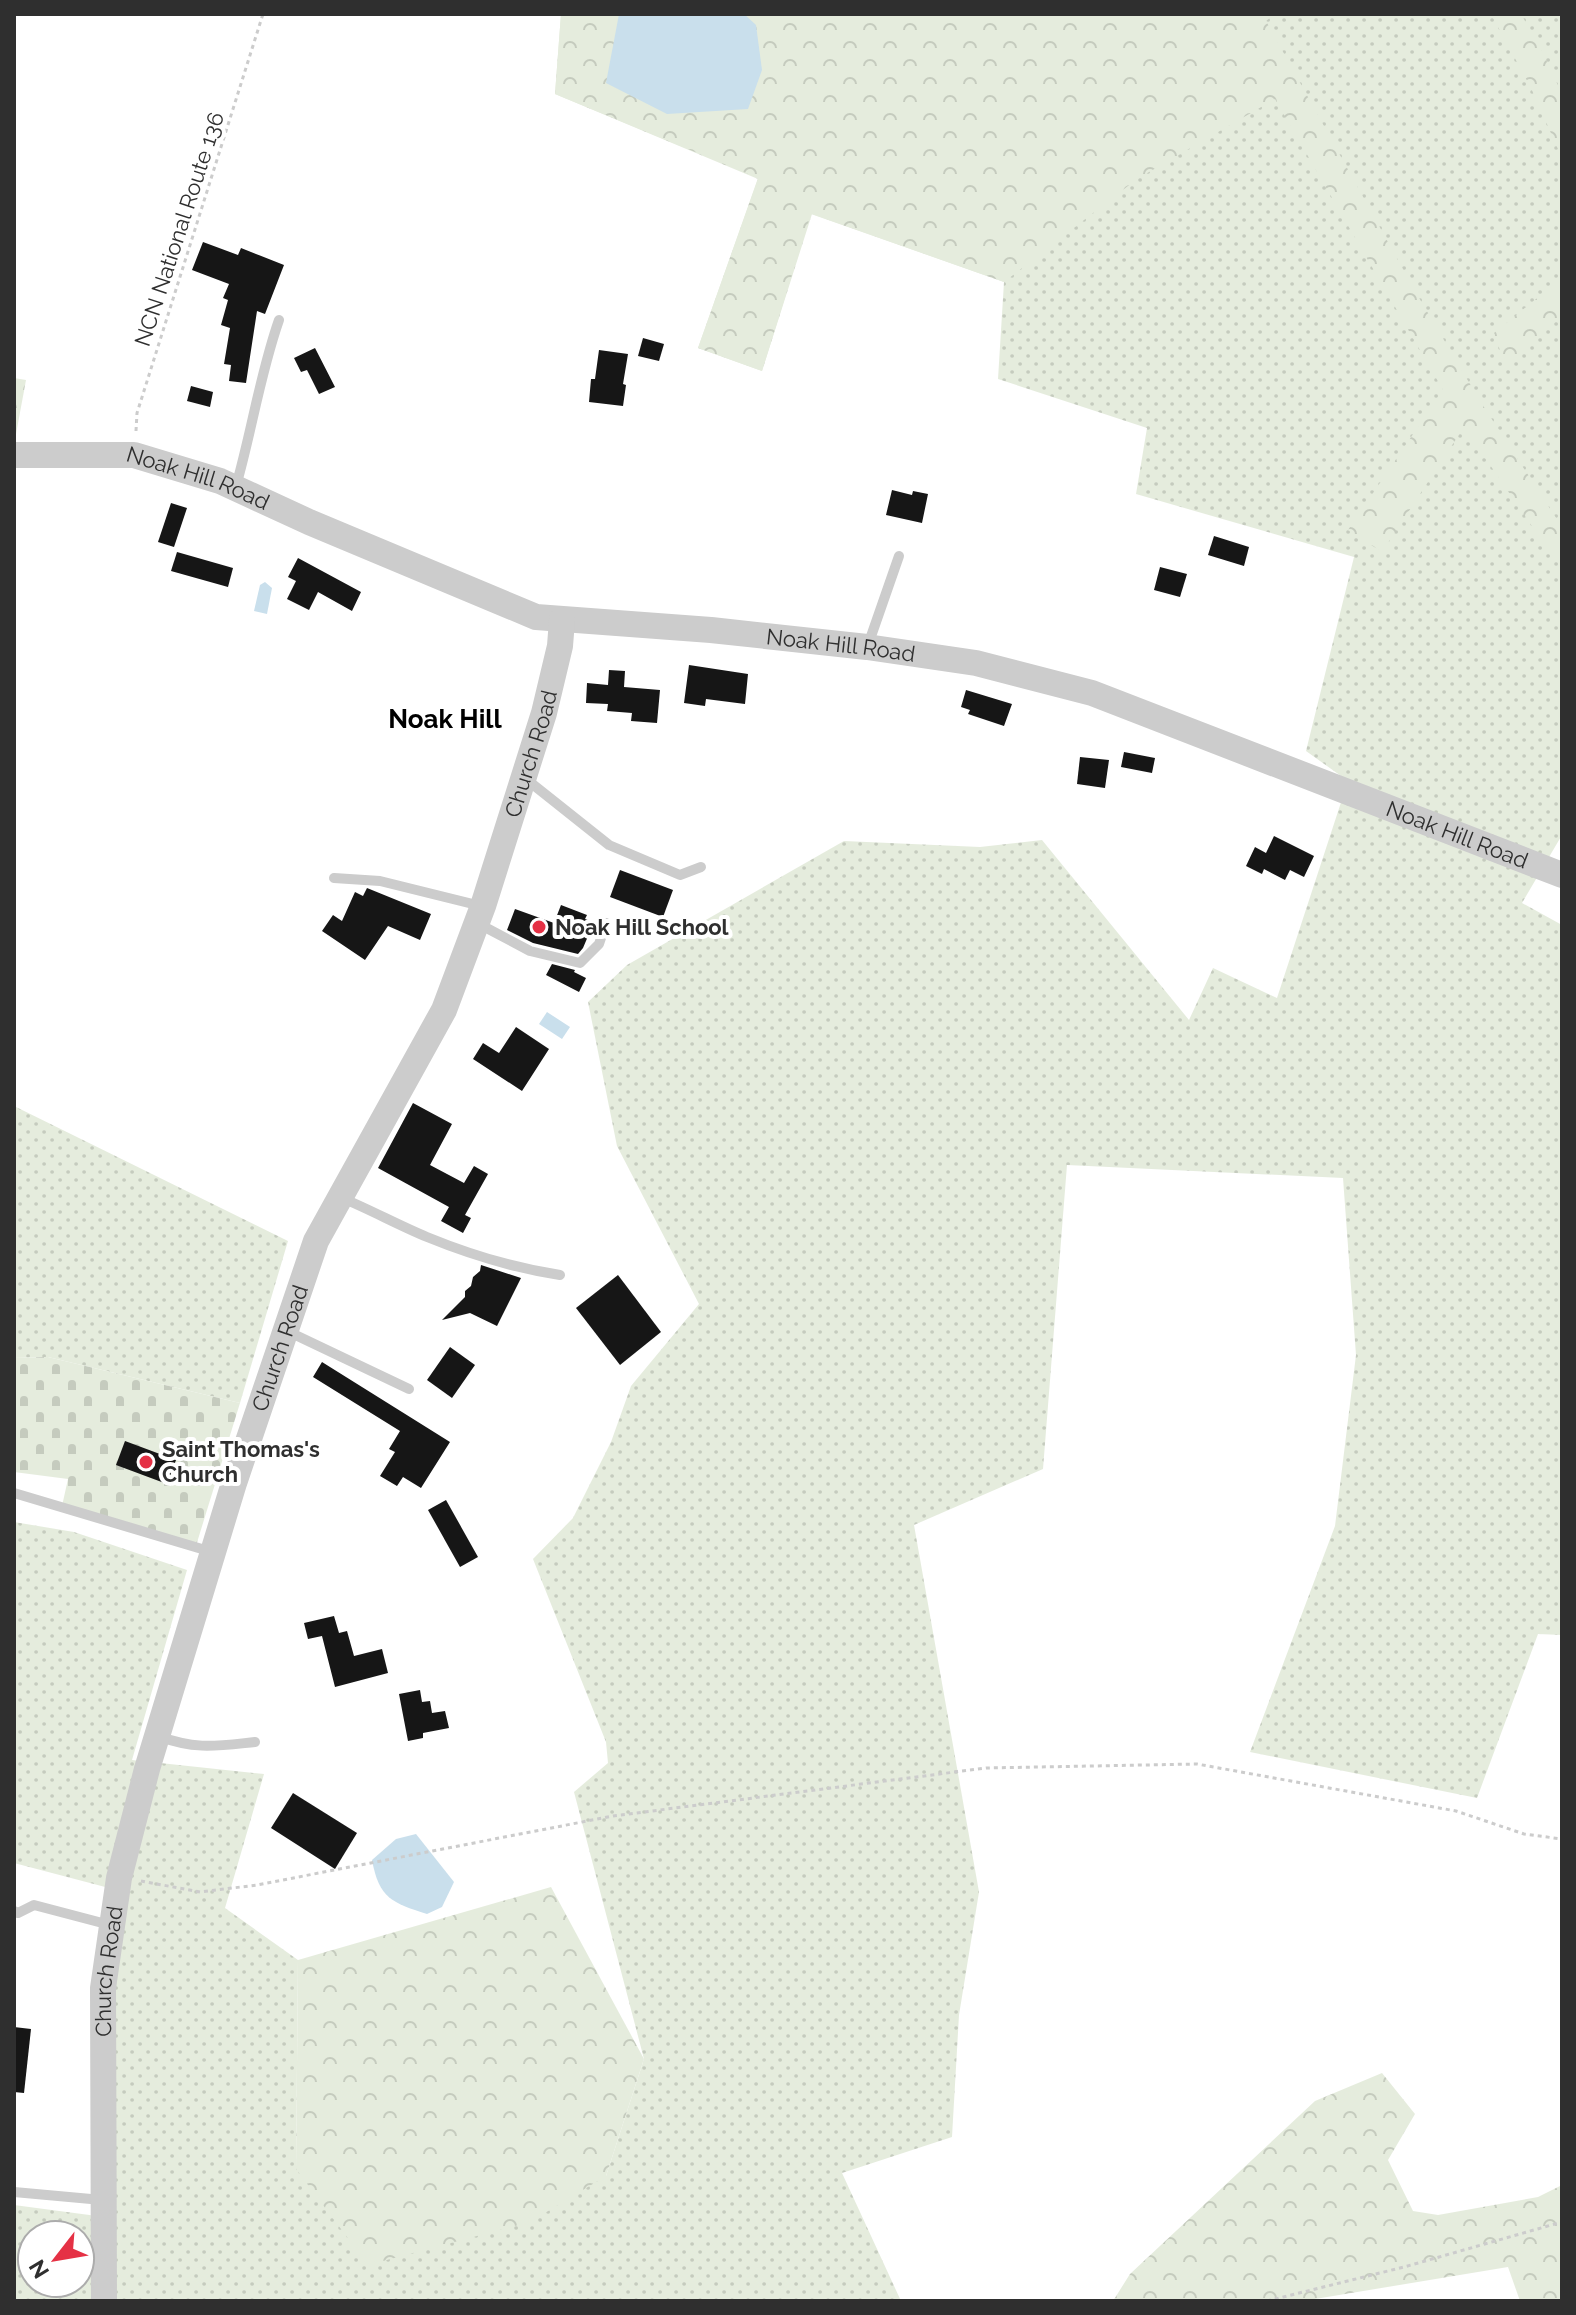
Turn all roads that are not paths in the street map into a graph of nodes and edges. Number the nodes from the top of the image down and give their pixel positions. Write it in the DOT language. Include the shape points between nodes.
graph roads {
  1 [pos="279,320"];
  2 [pos="14,455"];
  3 [pos="235,488"];
  4 [pos="899,556"];
  5 [pos="562,620"];
  6 [pos="867,647"];
  7 [pos="523,776"];
  8 [pos="701,867"];
  9 [pos="1562,875"];
  10 [pos="334,878"];
  11 [pos="480,915"];
  12 [pos="606,923"];
  13 [pos="340,1197"];
  14 [pos="560,1275"];
  15 [pos="286,1330"];
  16 [pos="409,1389"];
  17 [pos="14,1493"];
  18 [pos="214,1552"];
  19 [pos="158,1736"];
  20 [pos="255,1742"];
  21 [pos="14,1911"];
  22 [pos="110,1925"];
  23 [pos="14,2192"];
  24 [pos="104,2200"];
  25 [pos="104,2301"];
  1 -- 3 [label="lane"];
  2 -- 3 [label="street, Noak Hill Road" via="124,455"];
  3 -- 5 [label="street, Noak Hill Road" via="536,617"];
  4 -- 6 [label="lane"];
  5 -- 6 [label="street, Noak Hill Road"];
  5 -- 7 [label="street, Church Road" via="544,713"];
  6 -- 9 [label="street, Noak Hill Road" via="976,663 1092,693"];
  7 -- 8 [label="lane" via="628,855 680,875"];
  7 -- 11 [label="street, Church Road"];
  10 -- 11 [label="lane" via="380,881"];
  11 -- 12 [label="lane" via="530,951 580,963 599,944"];
  11 -- 13 [label="street, Church Road" via="444,1010"];
  13 -- 14 [label="lane" via="473,1255"];
  13 -- 15 [label="street, Church Road" via="316,1241"];
  15 -- 16 [label="lane"];
  15 -- 18 [label="street, Church Road"];
  17 -- 18 [label="lane"];
  18 -- 19 [label="street, Church Road"];
  19 -- 20 [label="lane" via="201,1747"];
  19 -- 22 [label="street, Church Road"];
  21 -- 22 [label="lane" via="34,1905"];
  22 -- 24 [label="street, Church Road" via="103,1988"];
  23 -- 24 [label="lane"];
  24 -- 25 [label="street, Church Road"];
}
